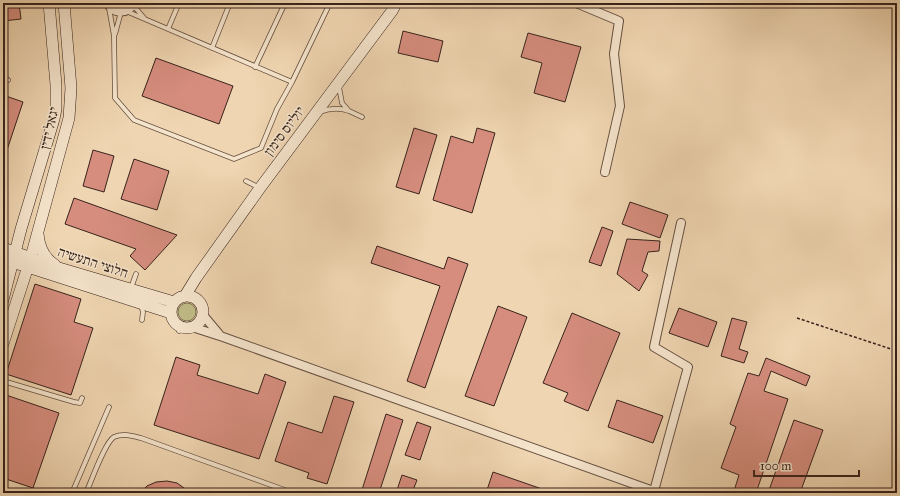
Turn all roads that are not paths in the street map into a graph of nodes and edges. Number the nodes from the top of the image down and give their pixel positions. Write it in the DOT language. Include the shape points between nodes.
graph roads {
  1 [pos="49,3"];
  2 [pos="64,3"];
  3 [pos="179,3"];
  4 [pos="230,3"];
  5 [pos="285,3"];
  6 [pos="330,3"];
  7 [pos="576,3"];
  8 [pos="108,4"];
  9 [pos="133,4"];
  10 [pos="396,6"];
  11 [pos="123,12"];
  12 [pos="146,20"];
  13 [pos="168,29"];
  14 [pos="114,36"];
  15 [pos="212,48"];
  16 [pos="255,67"];
  17 [pos="3,76"];
  18 [pos="8,80"];
  19 [pos="292,82"];
  20 [pos="339,84"];
  21 [pos="349,111"];
  22 [pos="315,115"];
  23 [pos="362,117"];
  24 [pos="605,172"];
  25 [pos="246,181"];
  26 [pos="260,188"];
  27 [pos="681,224"];
  28 [pos="21,229"];
  29 [pos="38,232"];
  30 [pos="3,246"];
  31 [pos="11,258"];
  32 [pos="29,263"];
  33 [pos="58,272"];
  34 [pos="3,274"];
  35 [pos="136,274"];
  36 [pos="196,278"];
  37 [pos="130,290"];
  38 [pos="20,291"];
  39 [pos="4,296"];
  40 [pos="185,296"];
  41 [pos="198,301"];
  42 [pos="136,302"];
  43 [pos="173,308"];
  44 [pos="203,316"];
  45 [pos="142,320"];
  46 [pos="184,328"];
  47 [pos="223,337"];
  48 [pos="3,344"];
  49 [pos="3,380"];
  50 [pos="82,398"];
  51 [pos="109,406"];
  52 [pos="657,492"];
  53 [pos="72,493"];
  54 [pos="86,493"];
  55 [pos="293,493"];
  1 -- 28 [label="street, יגאל ידין" via="56,109"];
  2 -- 29 [label="street, יגאל ידין" via="71,88 70,110"];
  3 -- 13 [label="lane"];
  4 -- 15 [label="lane"];
  5 -- 16 [label="lane"];
  6 -- 19 [label="lane"];
  7 -- 24 [label="street" via="619,21 614,54 620,106"];
  8 -- 11 [label="street" via="116,11"];
  8 -- 14 [label="lane"];
  9 -- 11 [label="street"];
  9 -- 12 [label="lane"];
  10 -- 20 [label="street, יוליוס סימון"];
  11 -- 12 [label="lane"];
  11 -- 14 [label="lane"];
  12 -- 13 [label="lane"];
  13 -- 15 [label="lane"];
  14 -- 19 [label="lane" via="114,98 134,120 234,159 261,148 277,109"];
  15 -- 16 [label="lane"];
  16 -- 19 [label="lane"];
  17 -- 18 [label="lane"];
  20 -- 21 [label="lane" via="342,103"];
  20 -- 22 [label="street, יוליוס סימון"];
  21 -- 22 [label="lane" via="330,109"];
  21 -- 23 [label="lane"];
  22 -- 26 [label="street, יוליוס סימון"];
  25 -- 26 [label="lane"];
  26 -- 36 [label="street, יוליוס סימון"];
  27 -- 52 [label="street" via="654,348 688,367"];
  28 -- 30 [label="street"];
  28 -- 31 [label="street, יגאל ידין"];
  29 -- 32 [label="street, יגאל ידין"];
  29 -- 33 [label="street" via="41,249"];
  30 -- 31 [label="street, חלוצי התעשיה"];
  31 -- 32 [label="street, חלוצי התעשיה"];
  31 -- 39 [label="street, יגאל ידין"];
  32 -- 33 [label="street, חלוצי התעשיה"];
  32 -- 38 [label="street, יגאל ידין"];
  33 -- 37 [label="street, חלוצי התעשיה"];
  33 -- 38 [label="street" via="40,276"];
  33 -- 42 [label="street, חלוצי התעשיה"];
  34 -- 39 [label="street"];
  35 -- 37 [label="lane"];
  36 -- 40 [label="street, יוליוס סימון"];
  36 -- 41 [label="street"];
  37 -- 43 [label="street, חלוצי התעשיה"];
  38 -- 48 [label="street, יגאל ידין"];
  40 -- 41 [label="street"];
  40 -- 43 [label="street" via="181,297"];
  41 -- 44 [label="street" via="202,305"];
  42 -- 43 [label="street, חלוצי התעשיה"];
  42 -- 45 [label="lane" via="142,308"];
  43 -- 46 [label="street" via="174,321"];
  44 -- 46 [label="street" via="198,323"];
  44 -- 47 [label="street"];
  46 -- 47 [label="street"];
  47 -- 52 [label="street"];
  49 -- 50 [label="lane" via="74,402 80,403"];
  51 -- 53 [label="lane"];
  54 -- 55 [label="lane" via="106,446 112,438 125,434"];
}
